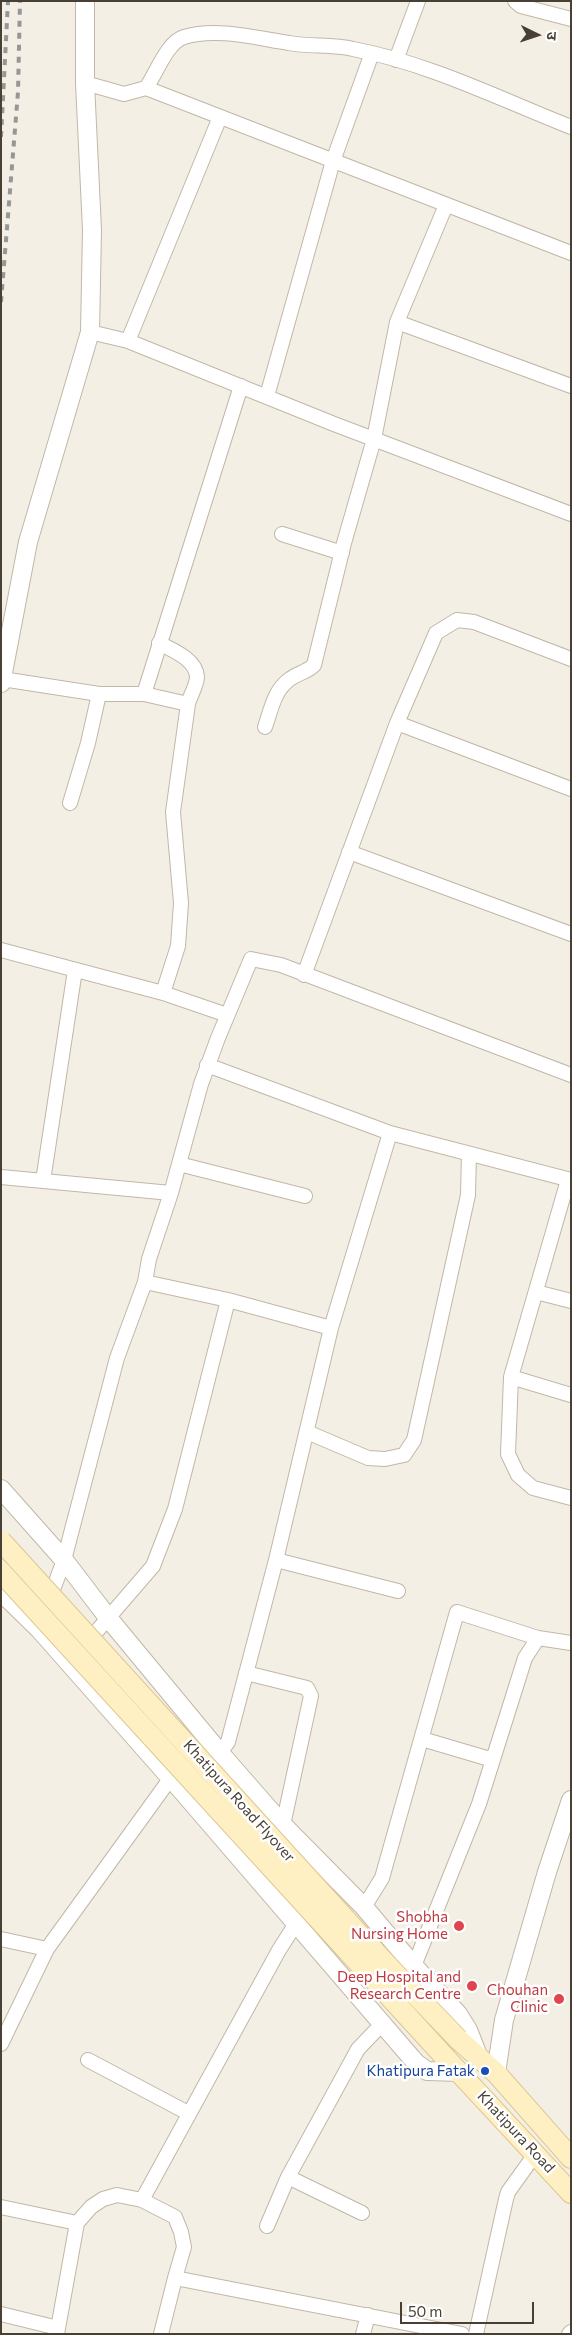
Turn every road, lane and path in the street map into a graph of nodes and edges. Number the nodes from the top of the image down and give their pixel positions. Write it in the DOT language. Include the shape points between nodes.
graph roads {
  1 [pos="85,1"];
  2 [pos="418,1"];
  3 [pos="514,1"];
  4 [pos="571,19"];
  5 [pos="372,53"];
  6 [pos="396,60"];
  7 [pos="85,83"];
  8 [pos="146,88"];
  9 [pos="220,117"];
  10 [pos="571,127"];
  11 [pos="333,161"];
  12 [pos="446,204"];
  13 [pos="571,253"];
  14 [pos="397,322"];
  15 [pos="90,332"];
  16 [pos="128,341"];
  17 [pos="242,386"];
  18 [pos="571,386"];
  19 [pos="268,396"];
  20 [pos="374,439"];
  21 [pos="571,514"];
  22 [pos="282,534"];
  23 [pos="342,553"];
  24 [pos="159,643"];
  25 [pos="571,660"];
  26 [pos="2,679"];
  27 [pos="1,683"];
  28 [pos="99,694"];
  29 [pos="144,694"];
  30 [pos="188,704"];
  31 [pos="397,722"];
  32 [pos="265,727"];
  33 [pos="571,789"];
  34 [pos="70,803"];
  35 [pos="349,852"];
  36 [pos="571,934"];
  37 [pos="1,950"];
  38 [pos="75,970"];
  39 [pos="304,975"];
  40 [pos="163,993"];
  41 [pos="227,1014"];
  42 [pos="207,1065"];
  43 [pos="571,1075"];
  44 [pos="390,1133"];
  45 [pos="469,1154"];
  46 [pos="179,1164"];
  47 [pos="1,1177"];
  48 [pos="569,1180"];
  49 [pos="43,1181"];
  50 [pos="171,1193"];
  51 [pos="305,1196"];
  52 [pos="145,1282"];
  53 [pos="536,1292"];
  54 [pos="228,1300"];
  55 [pos="571,1301"];
  56 [pos="331,1328"];
  57 [pos="511,1377"];
  58 [pos="571,1395"];
  59 [pos="307,1432"];
  60 [pos="1,1489"];
  61 [pos="571,1498"];
  62 [pos="1,1541"];
  63 [pos="64,1560"];
  64 [pos="276,1560"];
  65 [pos="1,1572"];
  66 [pos="398,1591"];
  67 [pos="1,1592"];
  68 [pos="109,1619"];
  69 [pos="39,1629"];
  70 [pos="538,1638"];
  71 [pos="571,1643"];
  72 [pos="69,1663"];
  73 [pos="246,1673"];
  74 [pos="422,1739"];
  75 [pos="220,1753"];
  76 [pos="493,1760"];
  77 [pos="170,1779"];
  78 [pos="571,1800"];
  79 [pos="283,1825"];
  80 [pos="364,1907"];
  81 [pos="295,1925"];
  82 [pos="1,1939"];
  83 [pos="46,1949"];
  84 [pos="413,1965"];
  85 [pos="382,2024"];
  86 [pos="1,2044"];
  87 [pos="479,2059"];
  88 [pos="88,2060"];
  89 [pos="460,2072"];
  90 [pos="496,2073"];
  91 [pos="188,2113"];
  92 [pos="536,2153"];
  93 [pos="571,2158"];
  94 [pos="288,2177"];
  95 [pos="571,2193"];
  96 [pos="142,2200"];
  97 [pos="1,2207"];
  98 [pos="362,2213"];
  99 [pos="77,2223"];
  100 [pos="267,2226"];
  101 [pos="175,2278"];
  102 [pos="1,2314"];
  103 [pos="368,2315"];
  104 [pos="57,2331"];
  105 [pos="161,2334"];
  106 [pos="364,2334"];
  107 [pos="462,2334"];
  108 [pos="476,2334"];
  1 -- 7 [label="street"];
  2 -- 6 [label="street"];
  3 -- 4 [label="street" via="521,6"];
  5 -- 6 [label="street"];
  5 -- 8 [label="street" via="240,35 182,37 167,50"];
  5 -- 11 [label="street"];
  6 -- 10 [label="street"];
  7 -- 8 [label="street" via="124,94"];
  7 -- 15 [label="street" via="92,230"];
  8 -- 9 [label="street"];
  9 -- 11 [label="street"];
  9 -- 16 [label="street"];
  11 -- 12 [label="street"];
  11 -- 19 [label="street"];
  12 -- 13 [label="street"];
  12 -- 14 [label="street"];
  14 -- 18 [label="street"];
  14 -- 20 [label="street"];
  15 -- 16 [label="street"];
  15 -- 26 [label="street" via="28,542"];
  16 -- 17 [label="street"];
  17 -- 19 [label="street"];
  17 -- 24 [label="street"];
  19 -- 20 [label="street"];
  20 -- 21 [label="street"];
  20 -- 23 [label="street"];
  22 -- 23 [label="street"];
  23 -- 32 [label="street" via="314,665 291,678 277,692"];
  24 -- 29 [label="street"];
  24 -- 30 [label="street" via="184,657 192,666 196,677"];
  25 -- 31 [label="street" via="474,622 457,620 436,633"];
  26 -- 27 [label="street"];
  26 -- 28 [label="street"];
  28 -- 29 [label="street"];
  28 -- 34 [label="street"];
  29 -- 30 [label="street"];
  30 -- 40 [label="street" via="173,812 181,903 178,946"];
  31 -- 33 [label="street"];
  31 -- 35 [label="street"];
  35 -- 36 [label="street"];
  35 -- 39 [label="street"];
  37 -- 38 [label="street"];
  38 -- 40 [label="street"];
  38 -- 49 [label="street"];
  39 -- 41 [label="street" via="281,965 252,959"];
  39 -- 43 [label="street"];
  40 -- 41 [label="street"];
  41 -- 42 [label="street"];
  42 -- 44 [label="street"];
  42 -- 46 [label="street"];
  44 -- 45 [label="street"];
  44 -- 56 [label="street"];
  45 -- 48 [label="street"];
  45 -- 59 [label="street" via="468,1195 414,1440 404,1455 368,1458"];
  46 -- 50 [label="street"];
  46 -- 51 [label="street"];
  47 -- 49 [label="street"];
  48 -- 53 [label="street"];
  49 -- 50 [label="street"];
  50 -- 52 [label="street" via="149,1259"];
  52 -- 54 [label="street"];
  52 -- 63 [label="street" via="118,1358"];
  53 -- 55 [label="street"];
  53 -- 57 [label="street"];
  54 -- 56 [label="street"];
  54 -- 68 [label="street" via="175,1509 153,1566"];
  56 -- 59 [label="street"];
  57 -- 58 [label="street"];
  57 -- 61 [label="street" via="508,1454 518,1475 533,1488"];
  59 -- 64 [label="street"];
  60 -- 63 [label="street"];
  62 -- 87 [label="main road, Khatipura Road Flyover, bridge" via="388,1966"];
  63 -- 68 [label="street"];
  63 -- 69 [label="street"];
  64 -- 66 [label="street"];
  64 -- 73 [label="street"];
  65 -- 89 [label="main road, Khatipura Road Flyover, bridge"];
  67 -- 69 [label="street"];
  68 -- 72 [label="street"];
  68 -- 75 [label="street"];
  69 -- 72 [label="street"];
  70 -- 71 [label="street"];
  70 -- 74 [label="street" via="457,1612"];
  70 -- 76 [label="street" via="525,1658"];
  72 -- 77 [label="street"];
  73 -- 75 [label="street" via="228,1742"];
  73 -- 79 [label="street" via="307,1688 311,1696"];
  74 -- 76 [label="street"];
  74 -- 80 [label="street" via="382,1878"];
  75 -- 79 [label="street"];
  76 -- 84 [label="street" via="479,1804"];
  77 -- 81 [label="street"];
  77 -- 83 [label="street"];
  78 -- 90 [label="street" via="504,2020"];
  79 -- 80 [label="street"];
  80 -- 84 [label="street"];
  81 -- 85 [label="street"];
  81 -- 91 [label="street"];
  82 -- 83 [label="street"];
  83 -- 86 [label="street"];
  84 -- 87 [label="street" via="458,2014"];
  85 -- 89 [label="street" via="416,2064 426,2071"];
  85 -- 94 [label="street" via="358,2049"];
  87 -- 90 [label="main road, Khatipura Road"];
  88 -- 91 [label="street"];
  89 -- 92 [label="main road, Khatipura Road"];
  90 -- 93 [label="main road, Khatipura Road"];
  91 -- 96 [label="street"];
  92 -- 95 [label="main road, Khatipura Road"];
  92 -- 108 [label="street" via="508,2192"];
  94 -- 98 [label="street"];
  94 -- 100 [label="street"];
  96 -- 99 [label="street" via="117,2195 102,2199"];
  96 -- 101 [label="street" via="175,2217 184,2247"];
  97 -- 99 [label="street"];
  99 -- 104 [label="street"];
  101 -- 103 [label="street"];
  101 -- 105 [label="street"];
  102 -- 104 [label="street"];
  103 -- 106 [label="street"];
  103 -- 107 [label="street"];
}
